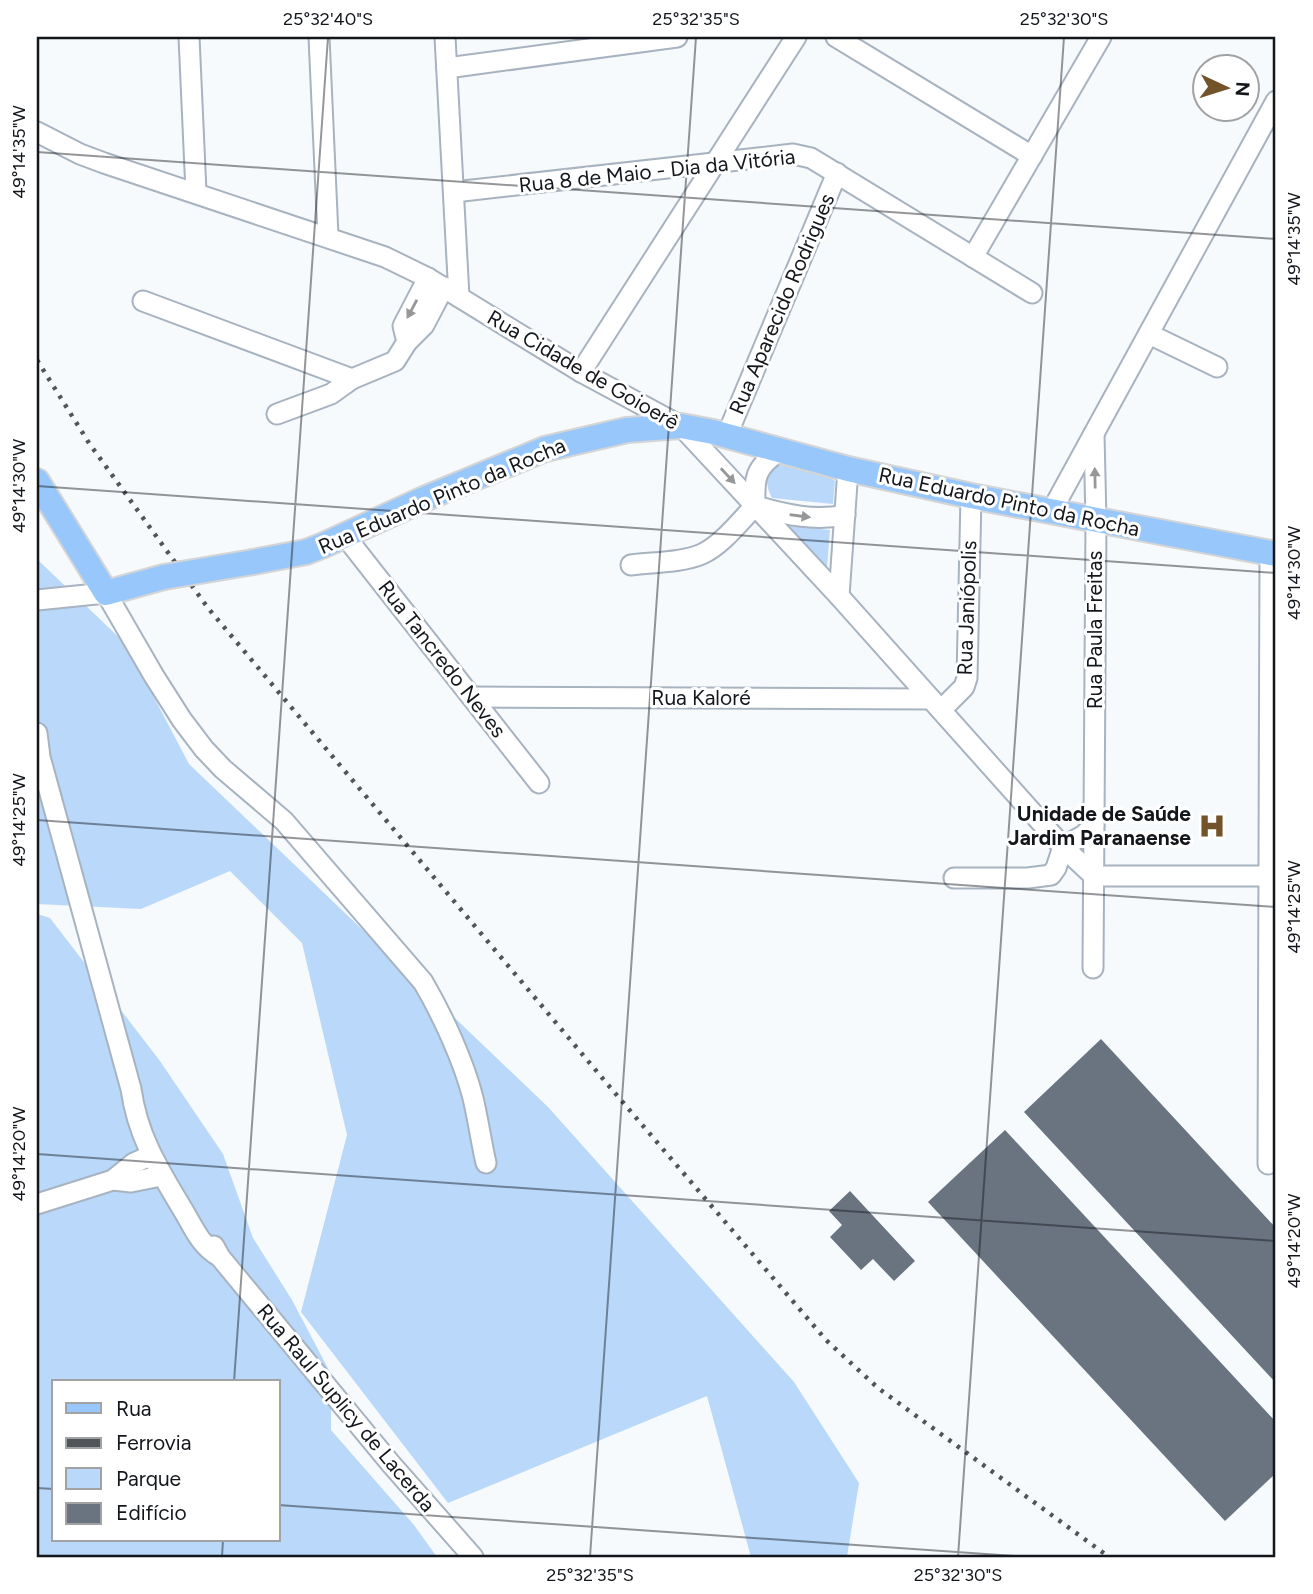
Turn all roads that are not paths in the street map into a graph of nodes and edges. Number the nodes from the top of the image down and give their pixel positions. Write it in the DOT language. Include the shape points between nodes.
graph roads {
  1 [pos="189,37"];
  2 [pos="319,37"];
  3 [pos="445,37"];
  4 [pos="677,37"];
  5 [pos="796,37"];
  6 [pos="836,37"];
  7 [pos="1099,37"];
  8 [pos="447,68"];
  9 [pos="1276,101"];
  10 [pos="37,132"];
  11 [pos="1032,156"];
  12 [pos="715,162"];
  13 [pos="837,173"];
  14 [pos="196,192"];
  15 [pos="454,192"];
  16 [pos="328,236"];
  17 [pos="973,257"];
  18 [pos="444,287"];
  19 [pos="1032,293"];
  20 [pos="143,301"];
  21 [pos="1149,334"];
  22 [pos="1217,367"];
  23 [pos="581,372"];
  24 [pos="352,379"];
  25 [pos="277,414"];
  26 [pos="681,426"];
  27 [pos="1094,434"];
  28 [pos="727,436"];
  29 [pos="779,451"];
  30 [pos="848,469"];
  31 [pos="37,481"];
  32 [pos="971,496"];
  33 [pos="755,506"];
  34 [pos="1051,512"];
  35 [pos="845,515"];
  36 [pos="1096,521"];
  37 [pos="345,536"];
  38 [pos="1273,554"];
  39 [pos="631,565"];
  40 [pos="106,593"];
  41 [pos="839,596"];
  42 [pos="37,600"];
  43 [pos="472,697"];
  44 [pos="936,704"];
  45 [pos="37,733"];
  46 [pos="1273,751"];
  47 [pos="38,755"];
  48 [pos="539,783"];
  49 [pos="1094,825"];
  50 [pos="1063,847"];
  51 [pos="1094,876"];
  52 [pos="1273,876"];
  53 [pos="954,878"];
  54 [pos="1093,968"];
  55 [pos="148,1147"];
  56 [pos="485,1163"];
  57 [pos="1268,1164"];
  58 [pos="161,1176"];
  59 [pos="113,1180"];
  60 [pos="37,1204"];
  61 [pos="473,1557"];
  1 -- 14 [label="street"];
  2 -- 16 [label="street"];
  3 -- 8 [label="street"];
  4 -- 8 [label="street"];
  5 -- 12 [label="street"];
  6 -- 11 [label="street"];
  7 -- 11 [label="street"];
  8 -- 15 [label="street"];
  9 -- 21 [label="street"];
  10 -- 14 [label="street, Rua Cidade de Goioerê" via="92,158"];
  11 -- 17 [label="street"];
  12 -- 13 [label="street, Rua 8 de Maio - Dia da Vitória" via="803,155"];
  12 -- 15 [label="street, Rua 8 de Maio - Dia da Vitória"];
  12 -- 23 [label="street"];
  13 -- 17 [label="street, Rua 8 de Maio - Dia da Vitória"];
  13 -- 28 [label="street, Rua Aparecido Rodrigues"];
  14 -- 16 [label="street, Rua Cidade de Goioerê"];
  15 -- 18 [label="street"];
  16 -- 18 [label="street, Rua Cidade de Goioerê" via="385,257"];
  17 -- 19 [label="street, Rua 8 de Maio - Dia da Vitória"];
  18 -- 23 [label="street, Rua Cidade de Goioerê"];
  18 -- 24 [label="street" via="403,326 407,342 395,361"];
  20 -- 24 [label="street"];
  21 -- 22 [label="street"];
  21 -- 27 [label="street"];
  23 -- 26 [label="street, Rua Cidade de Goioerê"];
  24 -- 25 [label="street" via="331,394"];
  26 -- 28 [label="main road, Rua Eduardo Pinto da Rocha"];
  26 -- 33 [label="street, Rua Cidade de Goioerê, one-way"];
  26 -- 37 [label="main road, Rua Eduardo Pinto da Rocha" via="618,432 545,449"];
  27 -- 34 [label="street"];
  36 -- 27 [label="street, Rua Paula Freitas, one-way"];
  28 -- 29 [label="main road, Rua Eduardo Pinto da Rocha"];
  29 -- 30 [label="main road, Rua Eduardo Pinto da Rocha"];
  29 -- 33 [label="street" via="758,470"];
  30 -- 32 [label="main road, Rua Eduardo Pinto da Rocha"];
  30 -- 35 [label="street"];
  31 -- 40 [label="main road"];
  32 -- 34 [label="main road, Rua Eduardo Pinto da Rocha"];
  32 -- 44 [label="street, Rua Janiópolis" via="967,678 964,687"];
  33 -- 35 [label="street, one-way" via="801,517"];
  33 -- 39 [label="street" via="703,553"];
  33 -- 41 [label="street, Rua Cidade de Goioerê"];
  34 -- 36 [label="main road, Rua Eduardo Pinto da Rocha"];
  35 -- 41 [label="street"];
  36 -- 38 [label="main road, Rua Eduardo Pinto da Rocha"];
  36 -- 49 [label="street, Rua Paula Freitas"];
  37 -- 40 [label="main road, Rua Eduardo Pinto da Rocha, bridge" via="306,552 164,577"];
  37 -- 43 [label="street, Rua Tancredo Neves"];
  38 -- 46 [label="street"];
  40 -- 42 [label="street"];
  40 -- 56 [label="street" via="154,676 204,749 284,821 423,982 473,1097"];
  41 -- 44 [label="street, Rua Cidade de Goioerê"];
  43 -- 44 [label="street, Rua Kaloré"];
  43 -- 48 [label="street, Rua Tancredo Neves"];
  44 -- 50 [label="street, Rua Cidade de Goioerê"];
  45 -- 47 [label="street, Rua Raul Suplicy de Lacerda"];
  46 -- 52 [label="street"];
  47 -- 55 [label="street, Rua Raul Suplicy de Lacerda" via="131,1089 145,1114"];
  49 -- 50 [label="street"];
  49 -- 51 [label="street, Rua Paula Freitas"];
  50 -- 51 [label="street, Rua Cidade de Goioerê"];
  50 -- 53 [label="street" via="1056,868 1042,878"];
  51 -- 52 [label="street"];
  51 -- 54 [label="street, Rua Paula Freitas"];
  52 -- 57 [label="street"];
  55 -- 58 [label="street, Rua Raul Suplicy de Lacerda"];
  55 -- 59 [label="street"];
  58 -- 59 [label="street"];
  58 -- 61 [label="street, Rua Raul Suplicy de Lacerda" via="187,1217"];
  59 -- 60 [label="street"];
}
